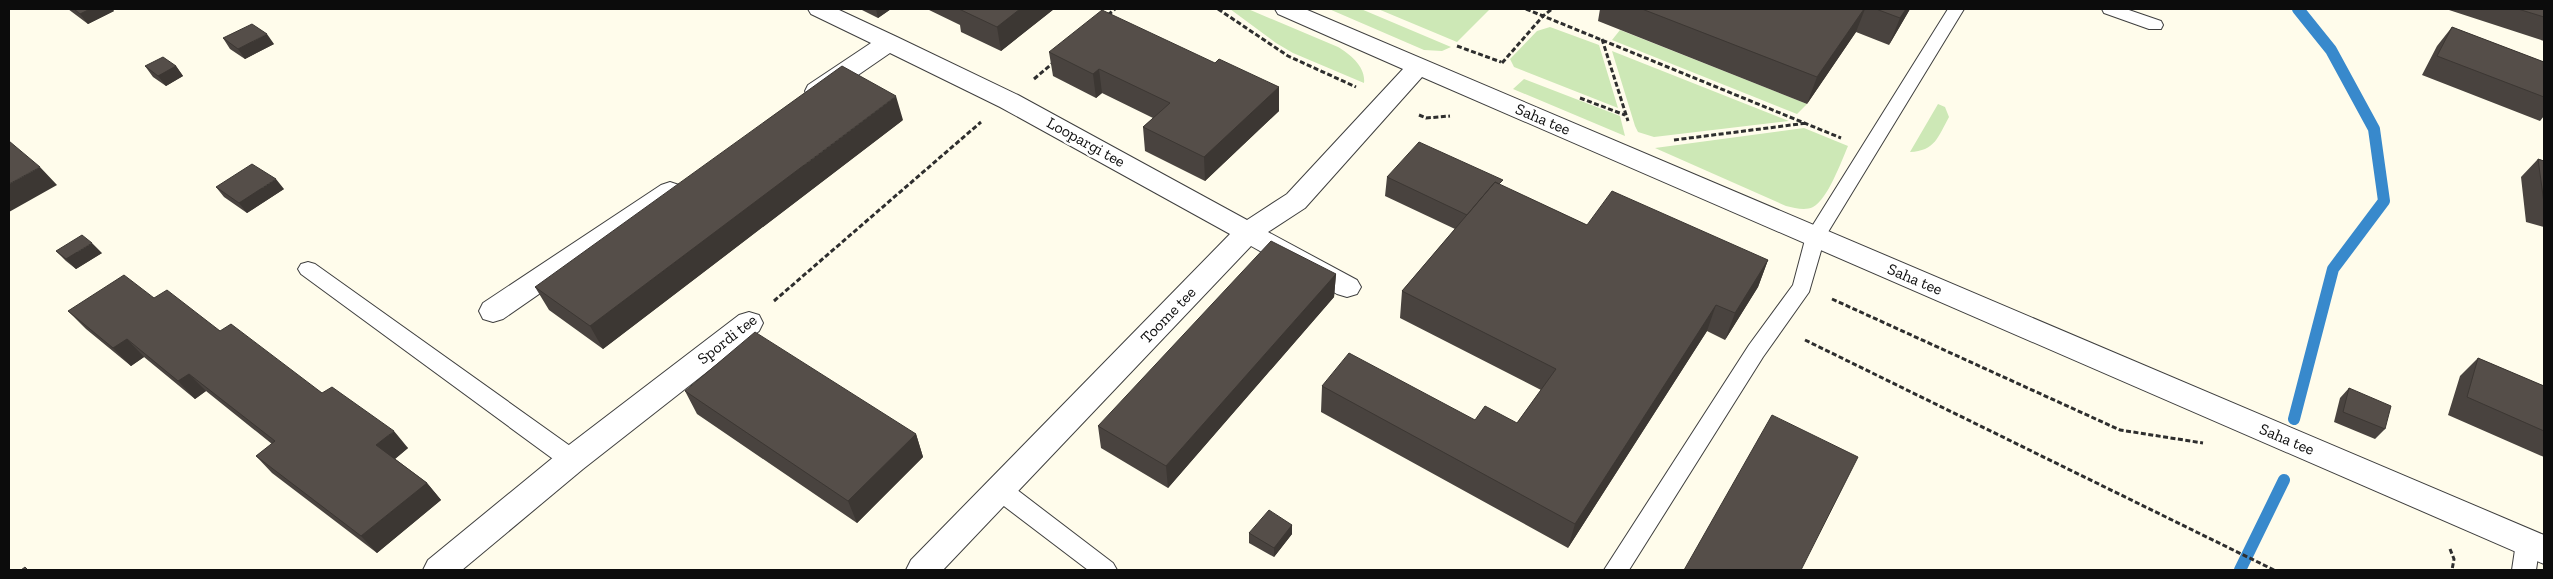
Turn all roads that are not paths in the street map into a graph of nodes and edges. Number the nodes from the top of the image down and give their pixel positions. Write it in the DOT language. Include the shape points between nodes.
graph roads {
  1 [pos="819,9"];
  2 [pos="1286,9"];
  3 [pos="1956,9"];
  4 [pos="2110,9"];
  5 [pos="2155,25"];
  6 [pos="888,42"];
  7 [pos="1419,66"];
  8 [pos="798,104"];
  9 [pos="691,177"];
  10 [pos="1249,231"];
  11 [pos="1816,236"];
  12 [pos="308,269"];
  13 [pos="1347,286"];
  14 [pos="493,311"];
  15 [pos="749,323"];
  16 [pos="572,460"];
  17 [pos="1000,490"];
  18 [pos="2536,546"];
  19 [pos="439,570"];
  20 [pos="922,570"];
  21 [pos="1105,570"];
  22 [pos="1616,570"];
  23 [pos="2524,570"];
  1 -- 6 [label="street, Loopargi tee"];
  2 -- 7 [label="street, Saha tee"];
  3 -- 11 [label="lane"];
  4 -- 5 [label="lane"];
  6 -- 8 [label="street"];
  6 -- 10 [label="street, Loopargi tee" via="1009,101"];
  7 -- 10 [label="street, Toome tee" via="1296,201"];
  7 -- 11 [label="street, Saha tee"];
  9 -- 14 [label="street"];
  10 -- 13 [label="street, Loopargi tee"];
  10 -- 17 [label="street, Toome tee"];
  11 -- 18 [label="street, Saha tee"];
  11 -- 22 [label="lane" via="1802,286"];
  12 -- 16 [label="lane"];
  15 -- 16 [label="street, Spordi tee"];
  16 -- 19 [label="street, Spordi tee"];
  17 -- 20 [label="street, Toome tee"];
  17 -- 21 [label="lane"];
  18 -- 23 [label="lane"];
}
